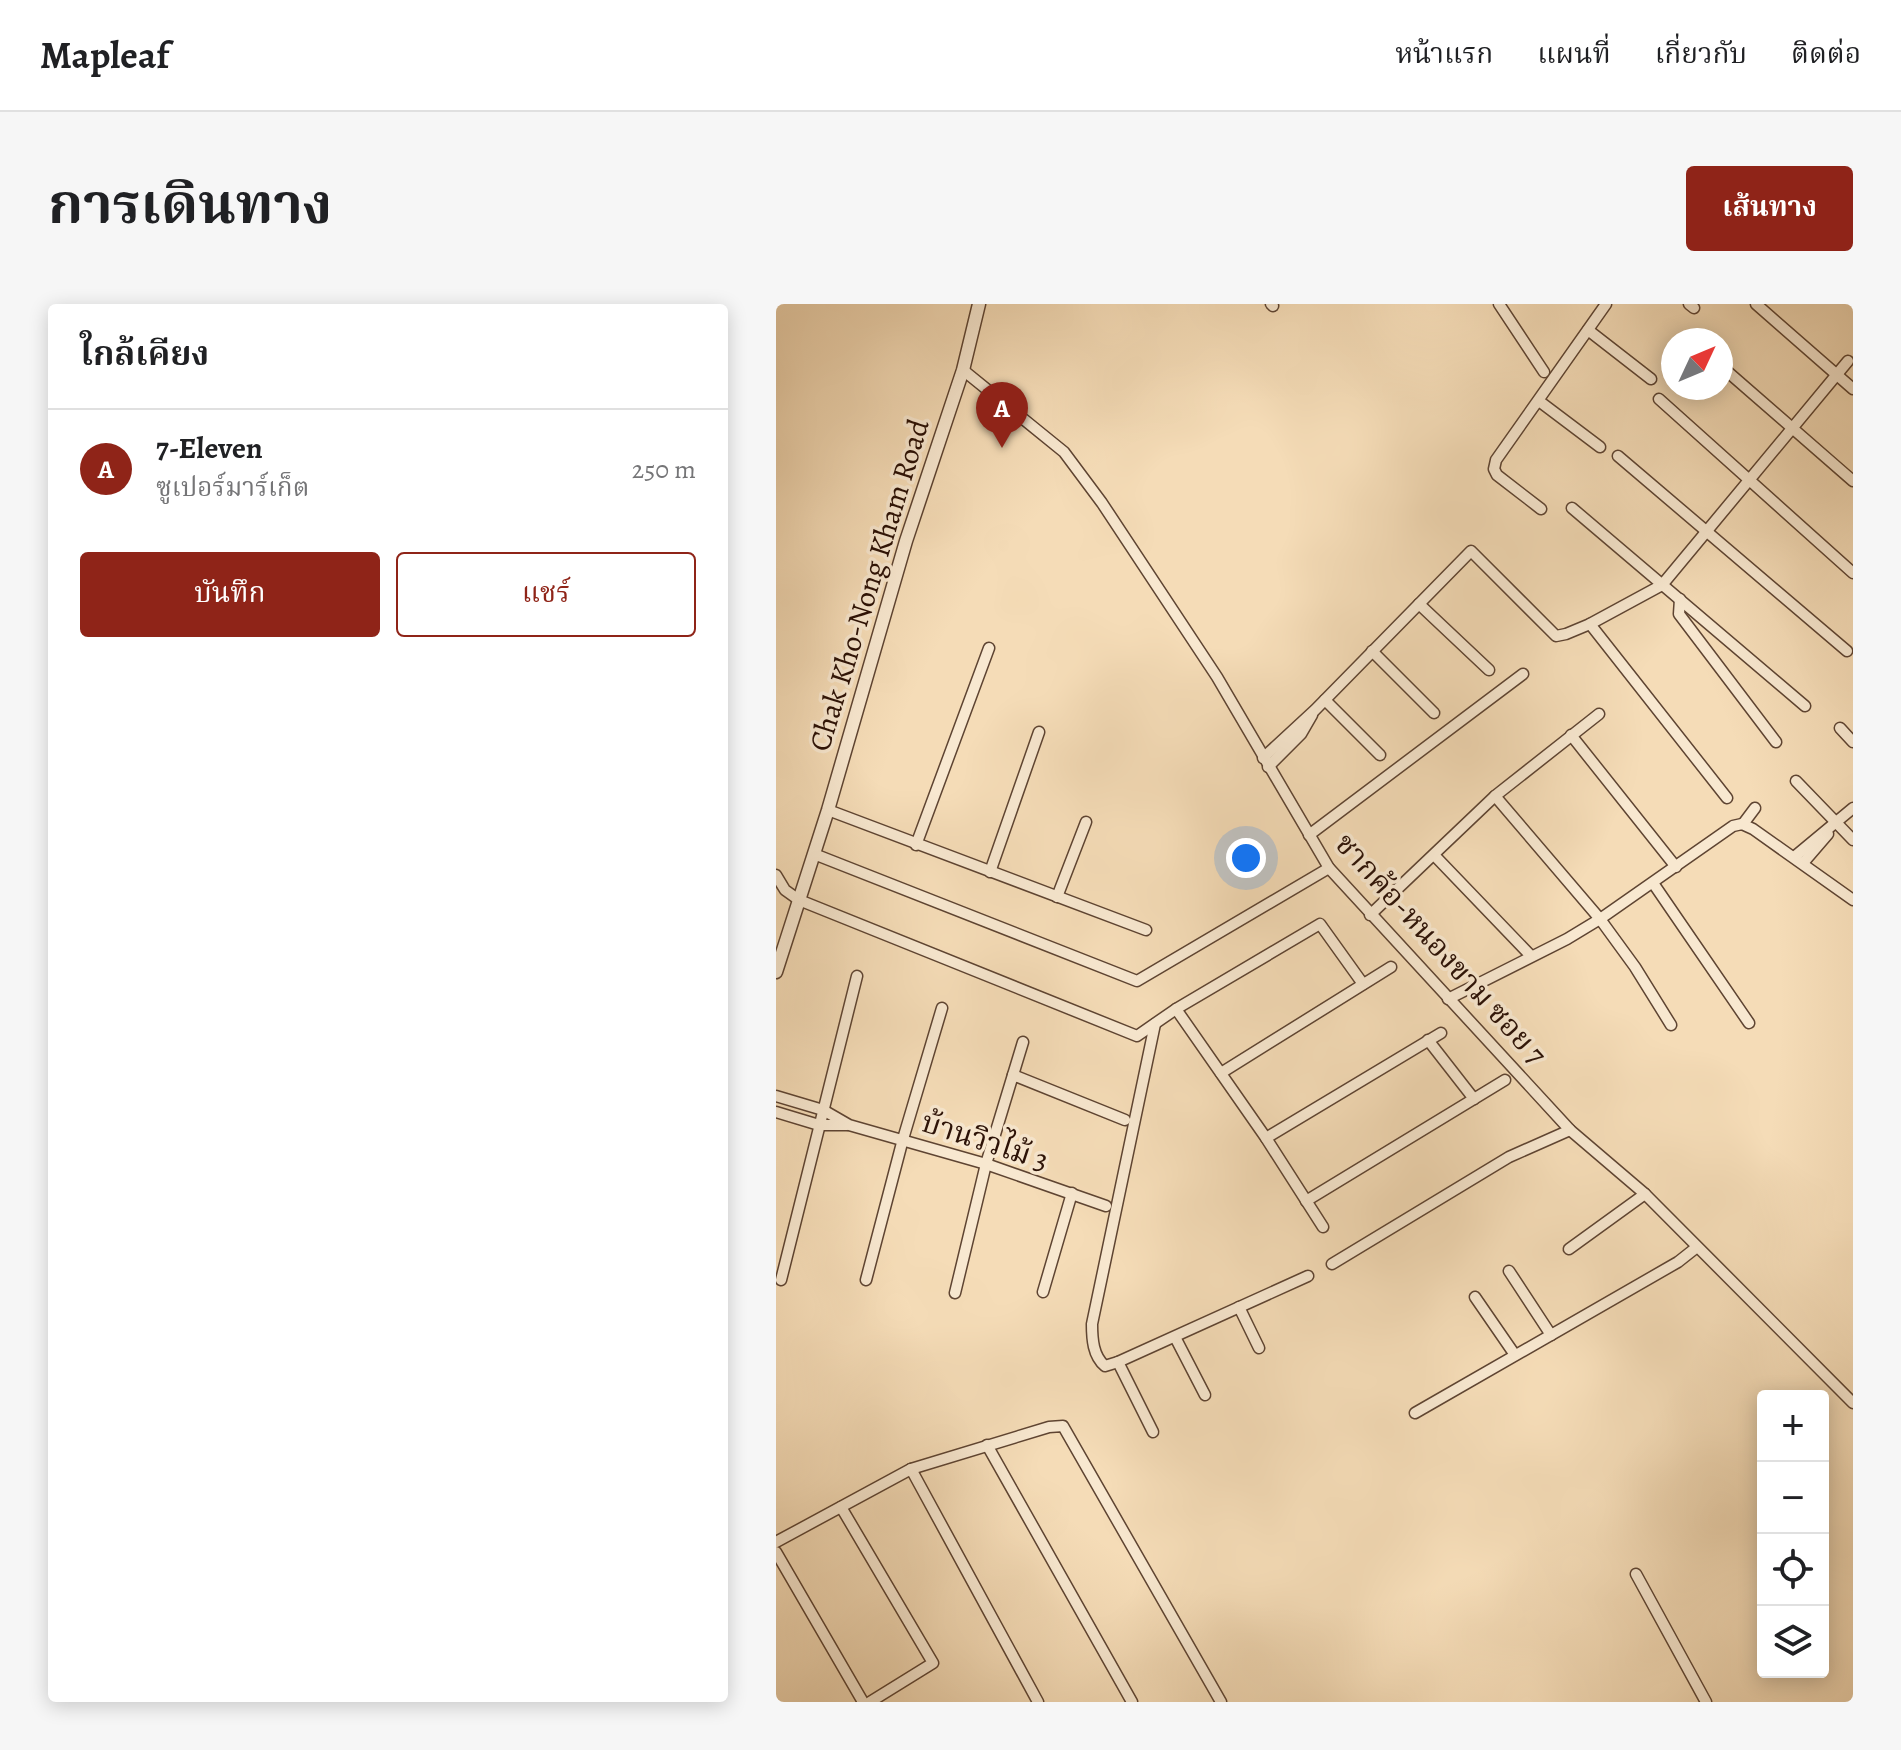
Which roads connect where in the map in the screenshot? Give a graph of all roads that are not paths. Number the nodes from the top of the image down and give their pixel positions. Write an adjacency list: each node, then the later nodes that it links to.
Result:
1 (979, 304): 7 (street, Chak Kho-Nong Kham Road)
2 (1499, 304): 8 (street)
3 (1606, 304): 5 (street)
4 (1756, 304): 9 (street)
5 (1588, 330): 11 (street); 14 (street)
6 (1848, 361): 9 (street)
7 (963, 370): 43 (street, ชากค้อ-หนองขาม ซอย 7); 49 (street, Chak Kho-Nong Kham Road)
8 (1544, 372)
9 (1836, 375): 12 (street); 15 (street)
10 (1733, 377): 15 (street)
11 (1651, 379)
12 (1853, 389)
13 (1659, 399): 18 (street)
14 (1539, 401): 16 (street); 21 (street)
15 (1791, 428): 18 (street); 19 (street)
16 (1600, 447)
17 (1618, 456): 22 (street)
18 (1749, 480): 22 (street); 23 (street)
19 (1853, 481)
20 (1572, 508): 24 (street)
21 (1541, 509)
22 (1705, 531): 24 (street); 30 (street)
23 (1853, 573)
24 (1662, 585): 25 (street); 27 (street)
25 (1680, 599): 34 (street); 40 (street)
26 (1419, 604): 27 (street); 29 (street); 31 (street)
27 (1590, 624): 46 (street)
28 (989, 648): 55 (street)
29 (1372, 651): 33 (street); 35 (street)
30 (1847, 651)
31 (1489, 670)
32 (1523, 674): 53 (street)
33 (1325, 700): 42 (street); 43 (street)
34 (1805, 706)
35 (1434, 713)
36 (1599, 714): 39 (street)
37 (1840, 728): 41 (street)
38 (1039, 732): 61 (street)
39 (1571, 735): 45 (street); 59 (street)
40 (1776, 742)
41 (1853, 742)
42 (1380, 755)
43 (1266, 762): 53 (street, ชากค้อ-หนองขาม ซอย 7)
44 (1796, 781): 51 (street)
45 (1495, 796): 57 (street); 68 (street)
46 (1727, 798)
47 (1755, 808): 52 (street)
48 (1853, 808): 51 (street)
49 (828, 810): 55 (street); 56 (street, Chak Kho-Nong Kham Road)
50 (1086, 822): 64 (street)
51 (1837, 823): 54 (street); 58 (street)
52 (1743, 824): 58 (street); 59 (street)
53 (1309, 835): 60 (street, ชากค้อ-หนองขาม ซอย 7)
54 (1853, 840)
55 (916, 845): 61 (street)
56 (814, 854): 60 (street); 65 (street, Chak Kho-Nong Kham Road)
57 (1434, 855): 67 (street); 72 (street)
58 (1799, 860): 66 (street)
59 (1676, 867): 63 (street)
60 (1329, 868): 67 (street, ชากค้อ-หนองขาม ซอย 7)
61 (990, 872): 64 (street)
62 (776, 875): 65 (street)
63 (1653, 883): 68 (street); 80 (street)
64 (1057, 897): 69 (street)
65 (799, 900): 70 (street, Chak Kho-Nong Kham Road); 81 (street)
66 (1853, 900)
67 (1370, 915): 77 (street, ชากค้อ-หนองขาม ซอย 7)
68 (1600, 919): 72 (street); 82 (street)
69 (1146, 930)
70 (781, 937): 71 (street, Chak Kho-Nong Kham Road)
71 (779, 953): 74 (street, Chak Kho-Nong Kham Road)
72 (1531, 956): 77 (street)
73 (1391, 967): 76 (street)
74 (776, 972)
75 (857, 976): 91 (street)
76 (1363, 984): 79 (street); 86 (street)
77 (1448, 999): 96 (street, ชากค้อ-หนองขาม ซอย 7)
78 (942, 1008): 98 (street)
79 (1176, 1009): 81 (street); 86 (street)
80 (1749, 1023)
81 (1155, 1024): 120 (street)
82 (1671, 1025)
83 (1441, 1033): 84 (street)
84 (1428, 1040): 90 (street); 97 (street)
85 (1023, 1042): 87 (street)
86 (1221, 1073): 97 (street)
87 (1013, 1075): 93 (street); 99 (street)
88 (1505, 1080): 90 (street)
89 (776, 1096): 91 (street, บ้านวิวไม้ 3)
90 (1474, 1099): 102 (street)
91 (823, 1110): 94 (street); 95 (street, บ้านวิวไม้ 3)
92 (776, 1112): 94 (street, บ้านวิวไม้ 3)
93 (1125, 1120)
94 (819, 1125): 95 (street, บ้านวิวไม้ 3); 110 (street)
95 (849, 1125): 98 (street, บ้านวิวไม้ 3)
96 (1570, 1130): 101 (street, ชากค้อ-หนองขาม ซอย 7); 107 (street)
97 (1266, 1138): 102 (street)
98 (903, 1139): 99 (street, บ้านวิวไม้ 3); 111 (street)
99 (986, 1164): 100 (street, บ้านวิวไม้ 3); 113 (street)
100 (1072, 1193): 103 (street, บ้านวิวไม้ 3); 112 (street)
101 (1645, 1194): 105 (street, ชากค้อ-หนองขาม ซอย 7); 106 (street)
102 (1306, 1201): 104 (street)
103 (1106, 1206)
104 (1323, 1227)
105 (1697, 1247): 116 (street); 122 (street, ชากค้อ-หนองขาม ซอย 7)
106 (1569, 1249)
107 (1332, 1264)
108 (1509, 1271): 116 (street)
109 (1308, 1276): 115 (street)
110 (781, 1280)
111 (866, 1280)
112 (1043, 1292)
113 (955, 1293)
114 (1475, 1297): 119 (street)
115 (1239, 1307): 117 (street); 118 (street)
116 (1551, 1335): 119 (street)
117 (1175, 1337): 120 (street); 121 (street)
118 (1259, 1348)
119 (1515, 1355): 123 (street)
120 (1118, 1362): 124 (street)
121 (1205, 1395)
122 (1853, 1403)
123 (1415, 1413)
124 (1153, 1432)
125 (987, 1445): 126 (street); 134 (street); 135 (street)
126 (911, 1469): 127 (street); 133 (street)
127 (841, 1507): 128 (street); 132 (street)
128 (776, 1542)
129 (776, 1552): 131 (street)
130 (1636, 1574): 136 (street)
131 (863, 1702)
132 (870, 1702)
133 (1038, 1702)
134 (1132, 1702)
135 (1221, 1702)
136 (1706, 1702)

